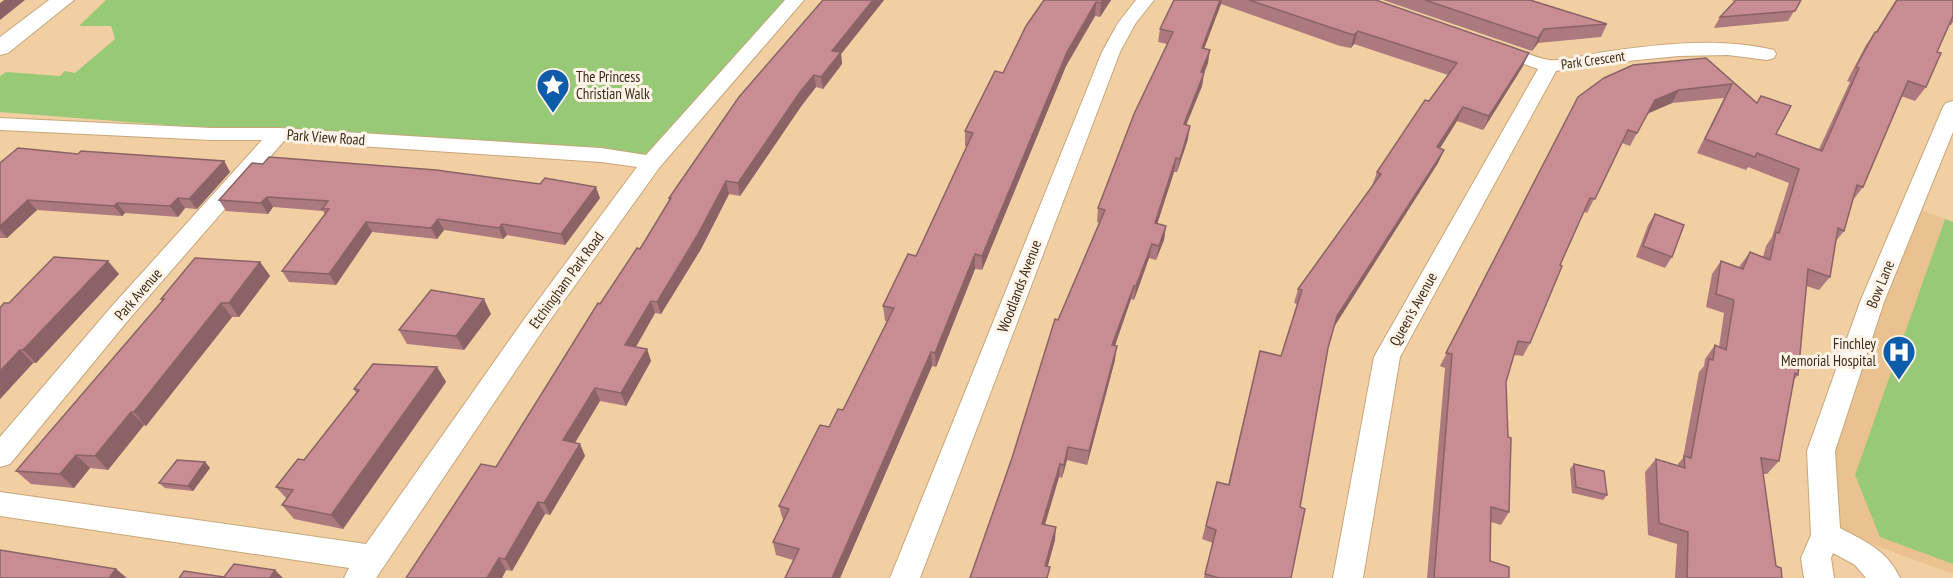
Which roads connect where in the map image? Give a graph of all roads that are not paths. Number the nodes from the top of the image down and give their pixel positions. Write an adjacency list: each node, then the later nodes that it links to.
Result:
1 (63, 0): 5 (street)
2 (795, 0): 11 (street, Etchingham Park Road)
3 (1145, 0): 16 (street, Woodlands Avenue)
4 (1482, 43): 7 (street, Park Crescent)
5 (0, 48)
6 (1767, 54): 7 (street, Park Crescent)
7 (1550, 66): 17 (street, Queen's Avenue)
8 (1953, 106): 14 (street, Bow Lane)
9 (0, 124): 10 (street, Park View Road)
10 (279, 134): 11 (street, Park View Road); 12 (street, Park Avenue)
11 (651, 163): 15 (street, Etchingham Park Road)
12 (0, 456)
13 (0, 504): 15 (street)
14 (1826, 535): 18 (street); 19 (street)
15 (366, 568)
16 (905, 578)
17 (1348, 578)
18 (1819, 578)
19 (1885, 578)

